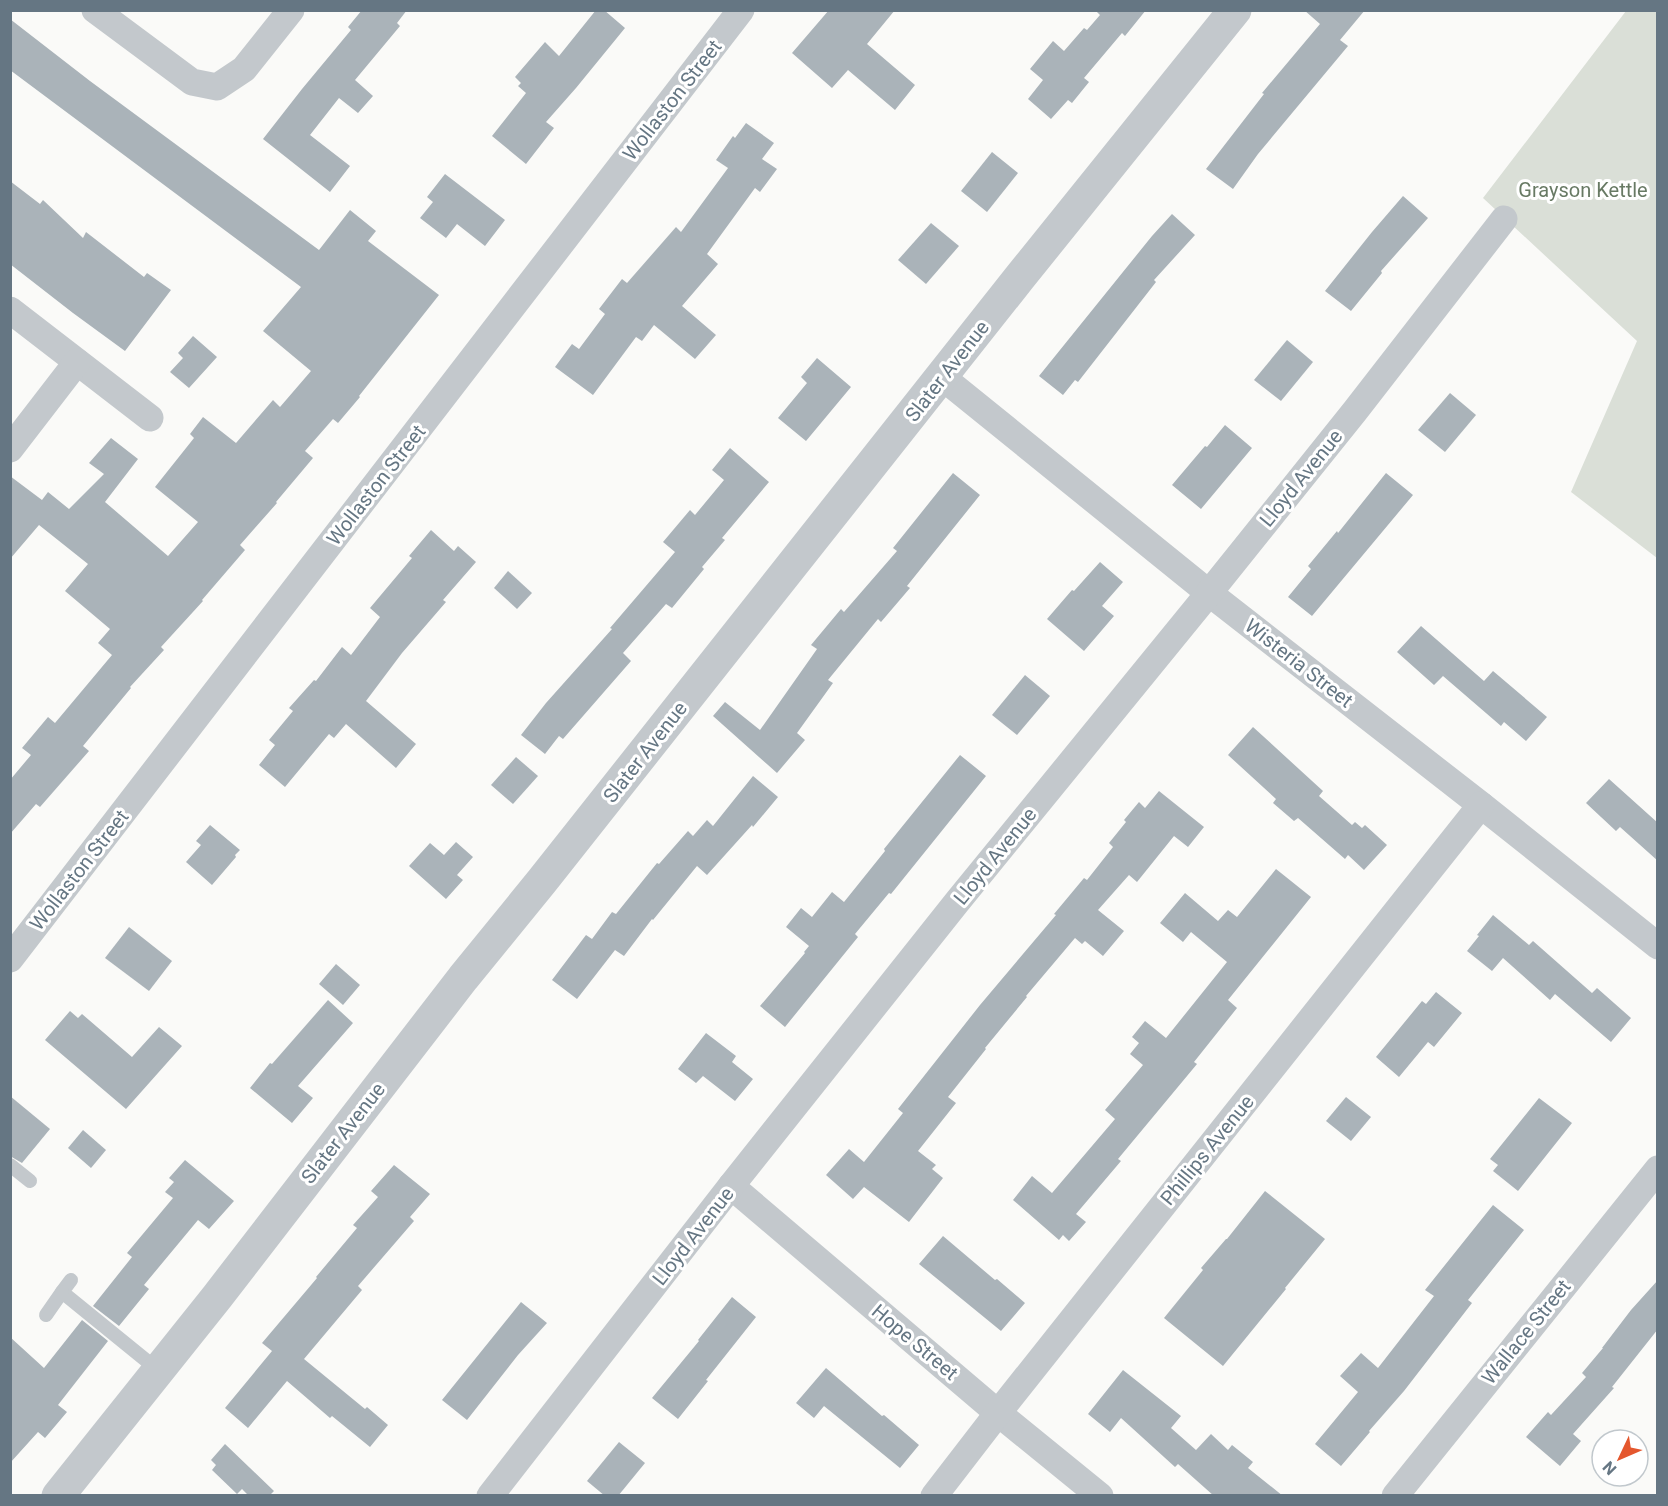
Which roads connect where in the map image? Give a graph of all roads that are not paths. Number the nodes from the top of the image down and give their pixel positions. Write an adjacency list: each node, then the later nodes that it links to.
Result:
1 (95, 10): 2 (street)
2 (291, 10)
3 (741, 10): 14 (street, Wollaston Street)
4 (1235, 10): 8 (street, Slater Avenue)
5 (1504, 219): 11 (street, Lloyd Avenue)
6 (10, 310): 7 (street)
7 (77, 362): 9 (street); 10 (street)
8 (942, 377): 11 (street, Wisteria Street); 22 (street, Slater Avenue)
9 (150, 418)
10 (10, 448)
11 (1209, 593): 12 (street, Wisteria Street); 18 (street, Lloyd Avenue)
12 (1481, 805): 13 (street, Wisteria Street); 23 (street, Phillips Avenue)
13 (1658, 946)
14 (10, 959)
15 (10, 1165): 17 (lane)
16 (1658, 1169): 28 (street, Wallace Street)
17 (30, 1181)
18 (731, 1186): 23 (street, Hope Street); 25 (street, Lloyd Avenue)
19 (71, 1280): 20 (lane)
20 (62, 1292): 21 (lane); 22 (lane)
21 (46, 1315)
22 (158, 1370): 24 (street, Slater Avenue)
23 (998, 1413): 26 (street, Phillips Avenue); 27 (street, Hope Street)
24 (58, 1496)
25 (490, 1496)
26 (934, 1496)
27 (1100, 1496)
28 (1395, 1496)

